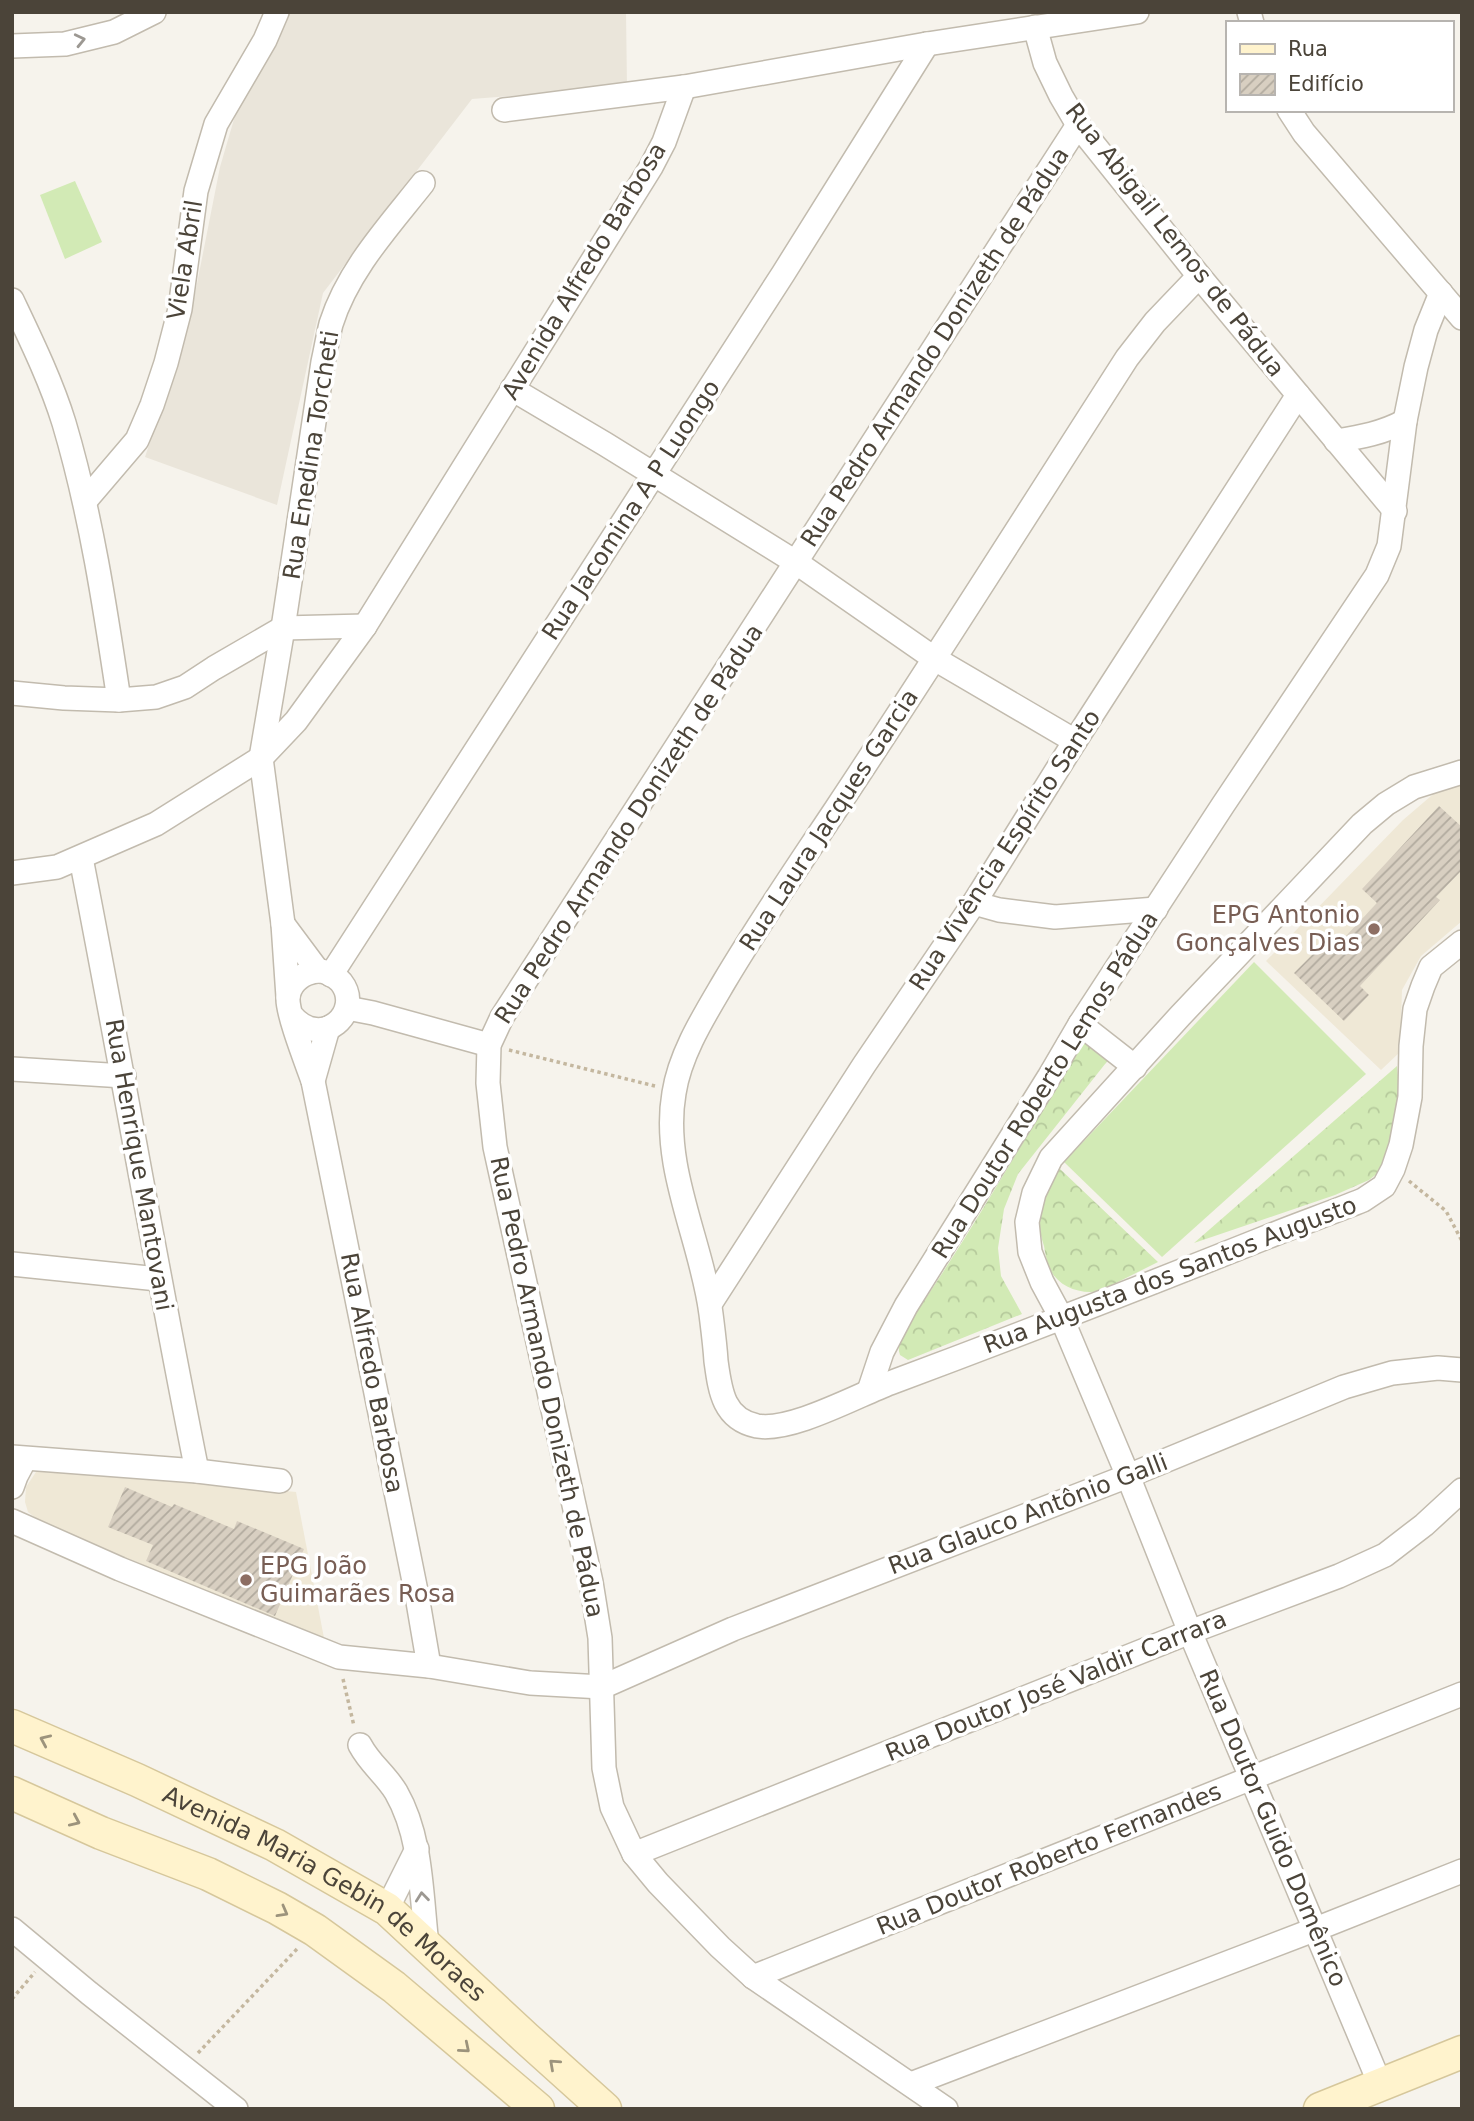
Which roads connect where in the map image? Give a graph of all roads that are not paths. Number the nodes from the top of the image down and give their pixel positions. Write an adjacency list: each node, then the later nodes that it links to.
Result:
1 (155, 12): 6 (street, one-way to 1)
2 (277, 12): 21 (street, Viela Abril)
3 (1137, 12): 4 (street)
4 (1035, 27): 5 (street); 10 (street, Rua Abigail Lemos de Pádua)
5 (927, 44): 7 (street); 20 (street, Rua Jacomina A P Luongo)
6 (12, 46)
7 (684, 87): 8 (street); 16 (street, Avenida Alfredo Barbosa)
8 (504, 110)
9 (1290, 112): 13 (street)
10 (1079, 125): 12 (street, Rua Abigail Lemos de Pádua); 23 (street, Rua Pedro Armando Donizeth de Pádua)
11 (423, 183): 25 (street, Rua Enedina Torcheti)
12 (1199, 276): 17 (street, Rua Abigail Lemos de Pádua); 26 (street, Rua Laura Jacques Garcia)
13 (1441, 293): 15 (street); 18 (street, Rua Doutor Roberto Lemos Pádua)
14 (12, 300): 21 (street)
15 (1462, 318)
16 (512, 389): 20 (street); 24 (street, Avenida Alfredo Barbosa)
17 (1298, 395): 19 (street, Rua Abigail Lemos de Pádua); 29 (street, Rua Vivência Espírito Santo)
18 (1405, 421): 19 (street); 22 (street, Rua Doutor Roberto Lemos Pádua)
19 (1336, 441): 22 (street, Rua Abigail Lemos de Pádua)
20 (654, 475): 23 (street); 38 (street, Rua Jacomina A P Luongo)
21 (85, 501): 28 (street)
22 (1395, 511): 35 (street, Rua Doutor Roberto Lemos Pádua)
23 (797, 563): 26 (street); 43 (street, Rua Pedro Armando Donizeth de Pádua)
24 (365, 626): 25 (street); 30 (street, Avenida Alfredo Barbosa)
25 (284, 628): 28 (street); 30 (street, Rua Enedina Torcheti)
26 (935, 659): 29 (street); 50 (street, Rua Laura Jacques Garcia)
27 (12, 693): 28 (street)
28 (119, 700)
29 (1075, 741): 34 (street, Rua Vivência Espírito Santo)
30 (261, 758): 32 (street, Avenida Alfredo Barbosa); 36 (street, Rua Alfredo Barbosa)
31 (1462, 772): 44 (street, Rua Doutor Guido Domênico)
32 (81, 858): 33 (street, Avenida Alfredo Barbosa); 46 (street, Rua Henrique Mantovani)
33 (12, 873)
34 (974, 902): 35 (street); 50 (street, Rua Vivência Espírito Santo)
35 (1156, 909): 41 (street, Rua Doutor Roberto Lemos Pádua)
36 (283, 924): 38 (street, Rua Alfredo Barbosa); 39 (street, Rua Alfredo Barbosa)
37 (1462, 942): 51 (street, Rua Augusta dos Santos Augusto)
38 (325, 973): 39 (street); 40 (street)
39 (290, 1006): 42 (street); 47 (street, Rua Alfredo Barbosa)
40 (346, 1008): 42 (street); 43 (street)
41 (1080, 1024): 44 (street); 53 (street, Rua Doutor Roberto Lemos Pádua)
42 (328, 1028): 47 (street, Rua Alfredo Barbosa)
43 (489, 1045): 64 (street, Rua Pedro Armando Donizeth de Pádua)
44 (1135, 1067): 51 (street, Rua Doutor Guido Domênico)
45 (12, 1069): 46 (street)
46 (124, 1076): 49 (street, Rua Henrique Mantovani)
47 (313, 1081): 63 (street, Rua Alfredo Barbosa)
48 (12, 1264): 49 (street)
49 (158, 1279): 56 (street, Rua Henrique Mantovani)
50 (710, 1304): 54 (street, Rua Laura Jacques Garcia)
51 (1057, 1310): 53 (street, Rua Augusta dos Santos Augusto); 57 (street, Rua Doutor Guido Domênico)
52 (1462, 1370): 57 (street, Rua Glauco Antônio Galli)
53 (869, 1391): 54 (street, Rua Augusta dos Santos Augusto)
54 (744, 1422)
55 (19, 1458): 56 (street); 59 (street)
56 (197, 1471): 58 (street)
57 (1128, 1476): 62 (street, Rua Doutor Guido Domênico); 64 (street, Rua Glauco Antônio Galli)
58 (280, 1481)
59 (12, 1487)
60 (1462, 1490): 62 (street, Rua Doutor José Valdir Carrara)
61 (12, 1521): 63 (street)
62 (1190, 1632): 68 (street, Rua Doutor Guido Domênico); 71 (street, Rua Doutor José Valdir Carrara)
63 (429, 1665): 64 (street)
64 (601, 1687): 71 (street)
65 (1462, 1694): 68 (street, Rua Doutor Roberto Fernandes)
66 (12, 1726): 73 (main road, Avenida Maria Gebin de Moraes, one-way to 66)
67 (360, 1745): 70 (street)
68 (1251, 1778): 75 (street, Rua Doutor Guido Domênico); 77 (street, Rua Doutor Roberto Fernandes)
69 (12, 1793): 78 (main road, Avenida Maria Gebin de Moraes, one-way to 78)
70 (417, 1849): 73 (street); 76 (street, one-way to 70)
71 (634, 1854): 77 (street)
72 (1462, 1871): 75 (street)
73 (387, 1909): 76 (main road, Avenida Maria Gebin de Moraes)
74 (12, 1929): 82 (street)
75 (1316, 1929): 80 (street); 81 (street, Rua Doutor Guido Domênico)
76 (436, 1954): 78 (main road); 84 (main road, Avenida Maria Gebin de Moraes, one-way to 76)
77 (753, 1977): 80 (street)
78 (403, 1996): 83 (main road, Avenida Maria Gebin de Moraes, one-way to 83)
79 (1462, 2052): 81 (main road)
80 (911, 2084): 85 (street)
81 (1380, 2084): 86 (main road)
82 (236, 2109)
83 (538, 2109)
84 (605, 2109)
85 (946, 2109)
86 (1320, 2109)

